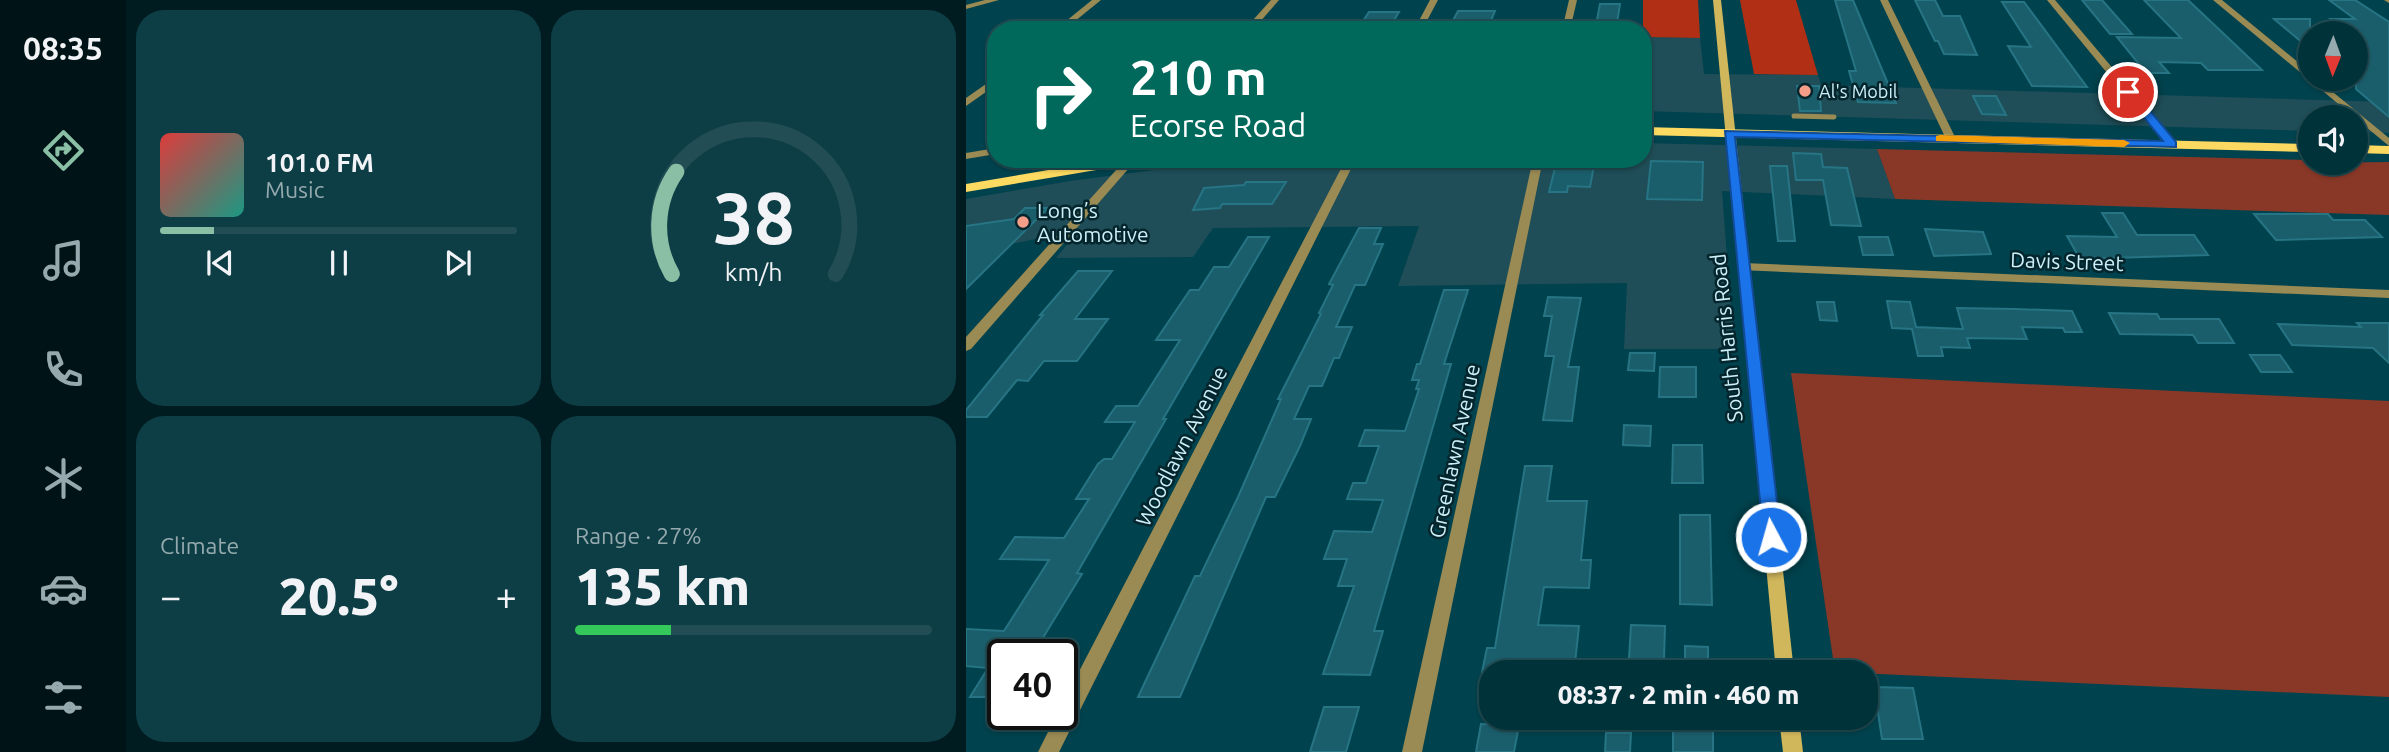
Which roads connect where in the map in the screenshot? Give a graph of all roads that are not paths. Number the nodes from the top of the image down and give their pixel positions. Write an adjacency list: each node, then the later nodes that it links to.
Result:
1 (995, 0): 10 (street)
2 (1097, 0): 11 (street)
3 (1275, 0): 12 (street)
4 (1434, 0): 13 (street)
5 (1573, 0): 14 (street)
6 (1717, 0): 22 (street, South Harris Road)
7 (1884, 0): 23 (street)
8 (2051, 0): 25 (street)
9 (2217, 0): 15 (street)
10 (966, 7)
11 (1070, 21)
12 (1256, 21)
13 (1423, 21)
14 (1568, 21)
15 (2298, 67)
16 (987, 87): 18 (street)
17 (2327, 91): 24 (street)
18 (966, 103)
19 (1794, 116): 20 (lane)
20 (1834, 117)
21 (1652, 131): 22 (main road)
22 (1729, 133): 23 (main road); 36 (street, South Harris Road)
23 (1951, 139): 25 (main road)
24 (2389, 143)
25 (2172, 145): 26 (main road)
26 (2298, 148)
27 (2368, 149): 28 (main road)
28 (2389, 150)
29 (987, 152): 30 (street)
30 (966, 156)
31 (1086, 168): 35 (main road)
32 (1127, 168): 38 (street)
33 (1346, 168): 41 (street, Woodlawn Avenue)
34 (1536, 168): 42 (street, Greenlawn Avenue)
35 (966, 188)
36 (1744, 267): 37 (street, Davis Street); 39 (street, South Harris Road)
37 (2389, 294)
38 (966, 346)
39 (1784, 660)
40 (1790, 730): 43 (street)
41 (1048, 752)
42 (1412, 752)
43 (1793, 752)

